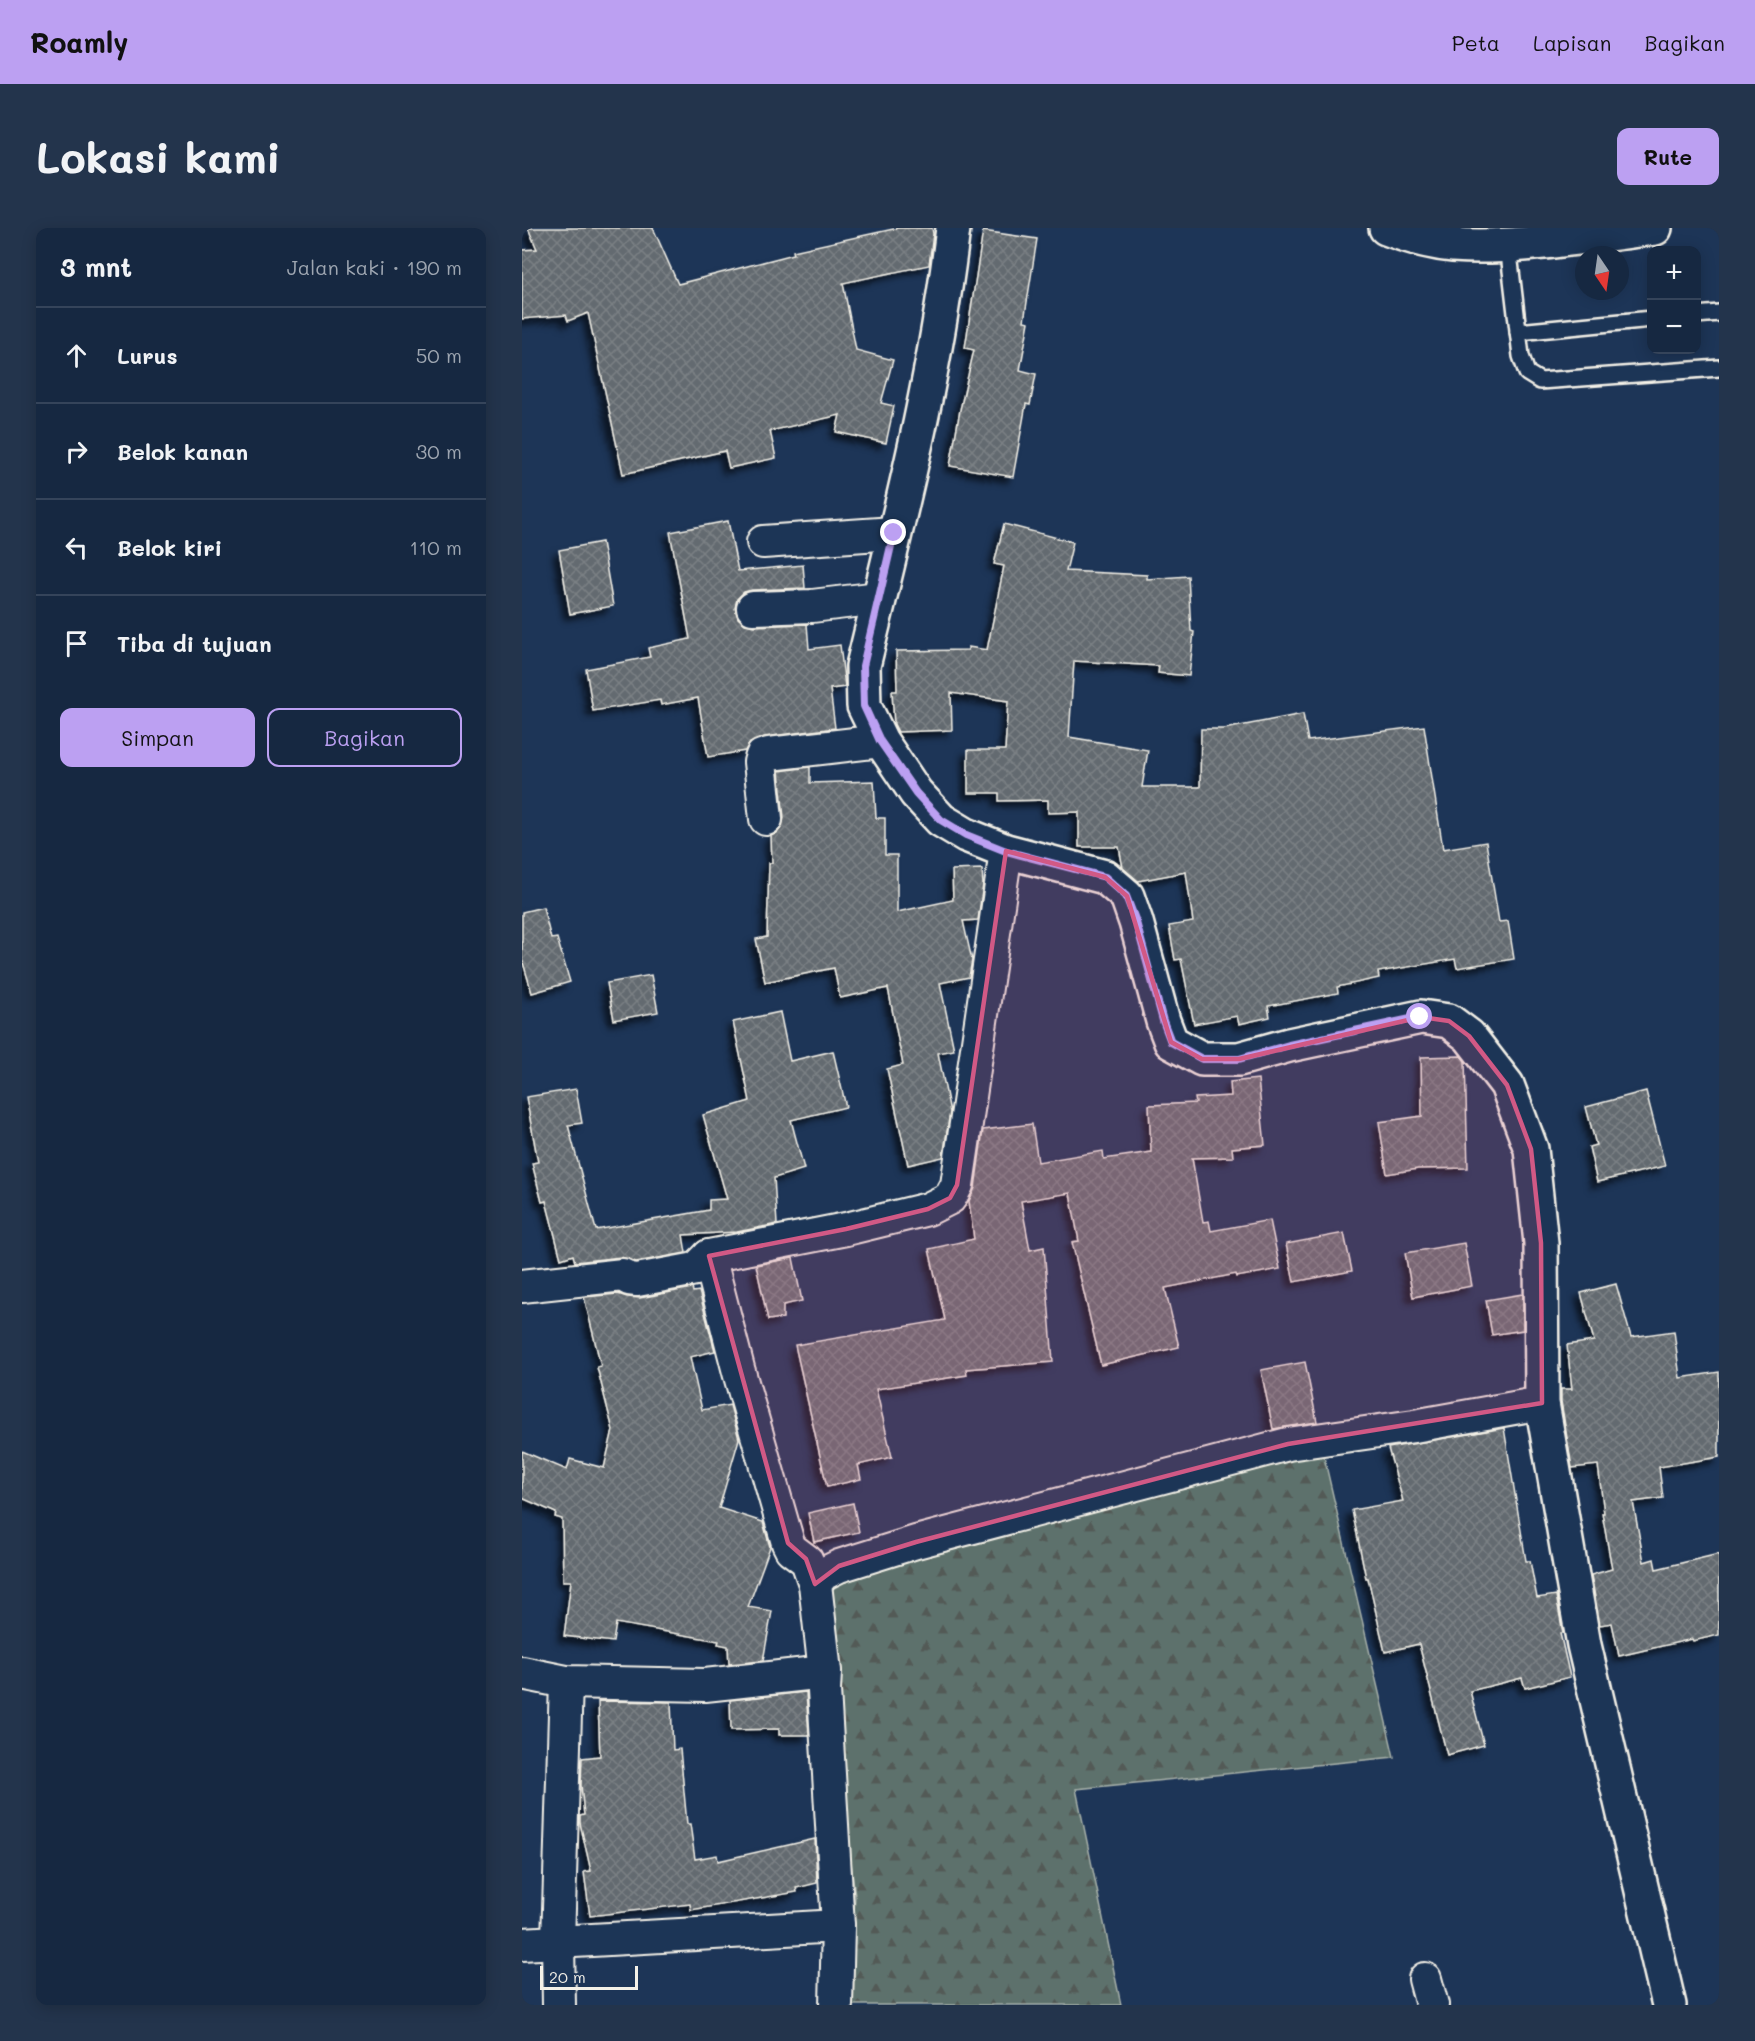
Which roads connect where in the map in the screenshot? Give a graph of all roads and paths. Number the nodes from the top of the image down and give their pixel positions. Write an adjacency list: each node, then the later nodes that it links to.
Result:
1 (953, 228): 10 (street)
2 (1386, 228): 4 (street)
3 (1655, 228): 4 (street)
4 (1508, 245): 8 (lane)
5 (1719, 313): 6 (lane)
6 (1701, 315)
7 (1647, 320): 8 (lane)
8 (1518, 333): 9 (lane)
9 (1719, 368)
10 (894, 533): 11 (street); 12 (street)
11 (763, 542)
12 (879, 598): 13 (street); 14 (street)
13 (753, 608)
14 (880, 741): 15 (street); 16 (street)
15 (766, 819)
16 (1006, 851): 17 (street); 19 (street)
17 (709, 1256): 18 (street); 20 (street)
18 (522, 1286)
19 (1542, 1403): 20 (street); 29 (street)
20 (815, 1584): 22 (street)
21 (522, 1672): 23 (street)
22 (825, 1672): 23 (street); 24 (street)
23 (566, 1682): 25 (street)
24 (838, 1926): 25 (street); 28 (street)
25 (558, 1941): 26 (street); 27 (street)
26 (522, 1944)
27 (560, 2005)
28 (836, 2005)
29 (1669, 2005)

